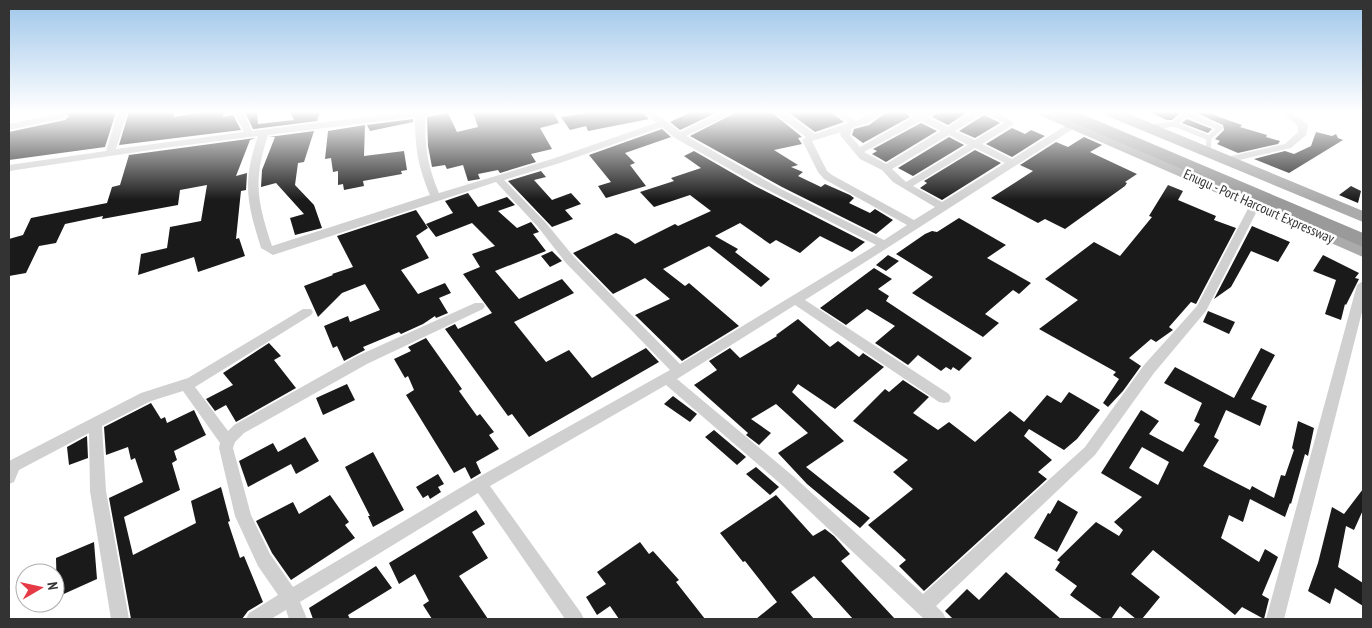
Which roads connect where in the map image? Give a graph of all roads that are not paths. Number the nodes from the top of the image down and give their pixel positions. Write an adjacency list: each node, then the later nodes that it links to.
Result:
1 (113, 141): 24 (street)
2 (196, 141): 24 (street)
3 (261, 141): 31 (street)
4 (420, 141): 31 (street)
5 (613, 141): 29 (street)
6 (687, 141): 38 (street)
7 (808, 141): 35 (street)
8 (851, 141): 23 (street)
9 (878, 141): 23 (street)
10 (931, 141): 28 (street)
11 (966, 141): 21 (street)
12 (979, 141): 21 (street)
13 (1040, 141): 26 (street)
14 (1117, 141): 32 (main road, Enugu - Port Harcourt Expressway)
15 (1122, 141): 37 (highway, Enugu - Port Harcourt Expressway)
16 (1161, 141): 36 (highway, Enugu - Port Harcourt Expressway)
17 (1193, 141): 22 (main road, Enugu - Port Harcourt Expressway)
18 (1202, 141): 22 (lane)
19 (1212, 141): 22 (lane)
20 (1293, 141): 25 (street)
21 (973, 145): 26 (street); 30 (street)
22 (1209, 146): 25 (main road, Enugu - Port Harcourt Expressway)
23 (859, 151): 28 (street)
24 (110, 153): 27 (street)
25 (1226, 160): 34 (main road, Enugu - Port Harcourt Expressway)
26 (1012, 163): 33 (street)
27 (9, 168)
28 (886, 168): 30 (street)
29 (497, 178): 31 (street); 44 (street)
30 (906, 186): 33 (street)
31 (436, 197)
32 (1255, 205): 39 (main road, Enugu - Port Harcourt Expressway); 52 (street)
33 (942, 207): 35 (street)
34 (1363, 217)
35 (916, 226): 38 (street)
36 (1363, 226)
37 (1363, 241)
38 (885, 245): 41 (street)
39 (1363, 251)
40 (1363, 285): 58 (street)
41 (796, 300): 44 (street); 46 (street)
42 (479, 306): 48 (street)
43 (307, 312): 45 (street)
44 (672, 374): 50 (street); 52 (street)
45 (186, 385): 48 (street); 49 (street)
46 (944, 398)
47 (96, 428): 53 (street)
48 (228, 442): 51 (street)
49 (9, 477)
50 (480, 484): 51 (street); 56 (street)
51 (290, 598): 54 (street); 55 (street)
52 (923, 606): 57 (street)
53 (120, 619)
54 (255, 619)
55 (298, 619)
56 (575, 619)
57 (937, 619)
58 (1275, 619)

